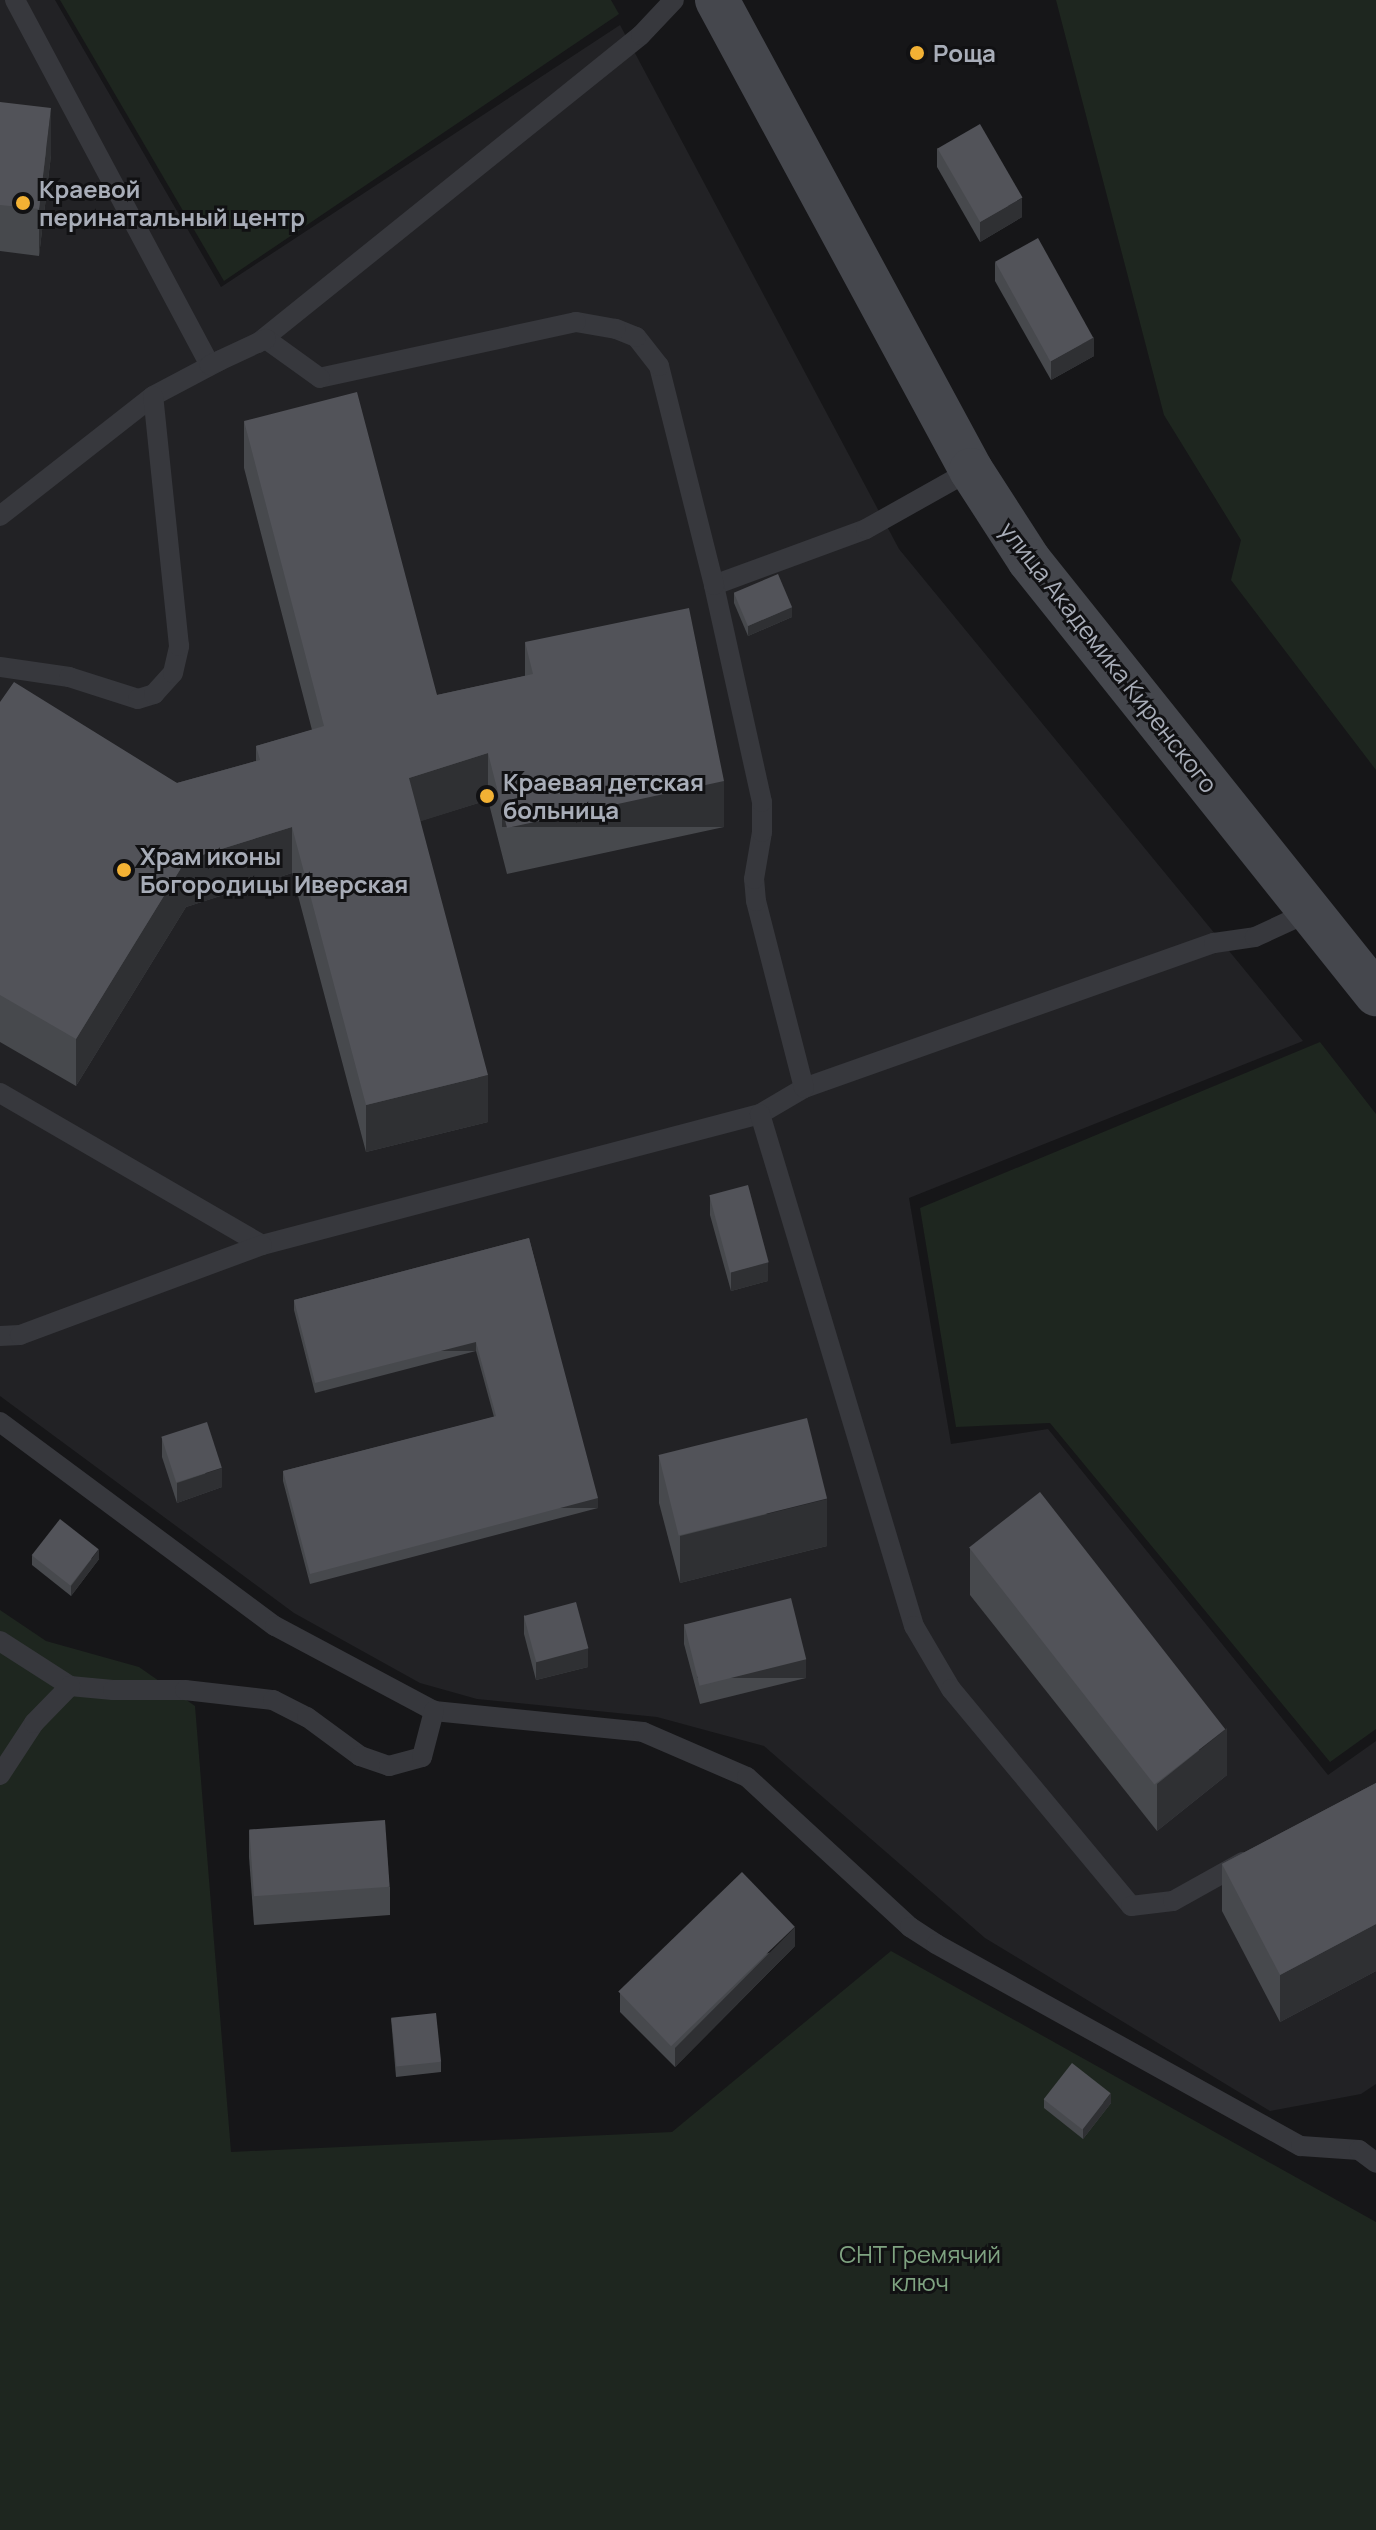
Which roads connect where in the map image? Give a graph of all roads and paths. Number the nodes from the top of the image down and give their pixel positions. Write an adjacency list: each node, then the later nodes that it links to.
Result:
1 (15, 0): 5 (lane)
2 (674, 0): 4 (lane)
3 (717, 0): 7 (main road, улица Академика Киренского)
4 (266, 339): 5 (lane); 9 (lane)
5 (210, 365): 6 (lane)
6 (153, 396): 8 (lane); 10 (lane)
7 (971, 470): 9 (lane); 11 (main road, улица Академика Киренского)
8 (0, 516)
9 (714, 585): 13 (lane)
10 (0, 667)
11 (1309, 912): 12 (main road, улица Академика Киренского); 13 (lane)
12 (1376, 994)
13 (804, 1088): 15 (lane)
14 (0, 1093): 16 (lane)
15 (760, 1114): 16 (lane); 23 (lane)
16 (262, 1245): 17 (lane)
17 (0, 1336)
18 (0, 1422): 21 (lane)
19 (0, 1641): 20 (lane)
20 (70, 1686): 21 (lane); 22 (lane)
21 (434, 1711): 24 (lane)
22 (0, 1775)
23 (1268, 1849)
24 (1376, 2163)

